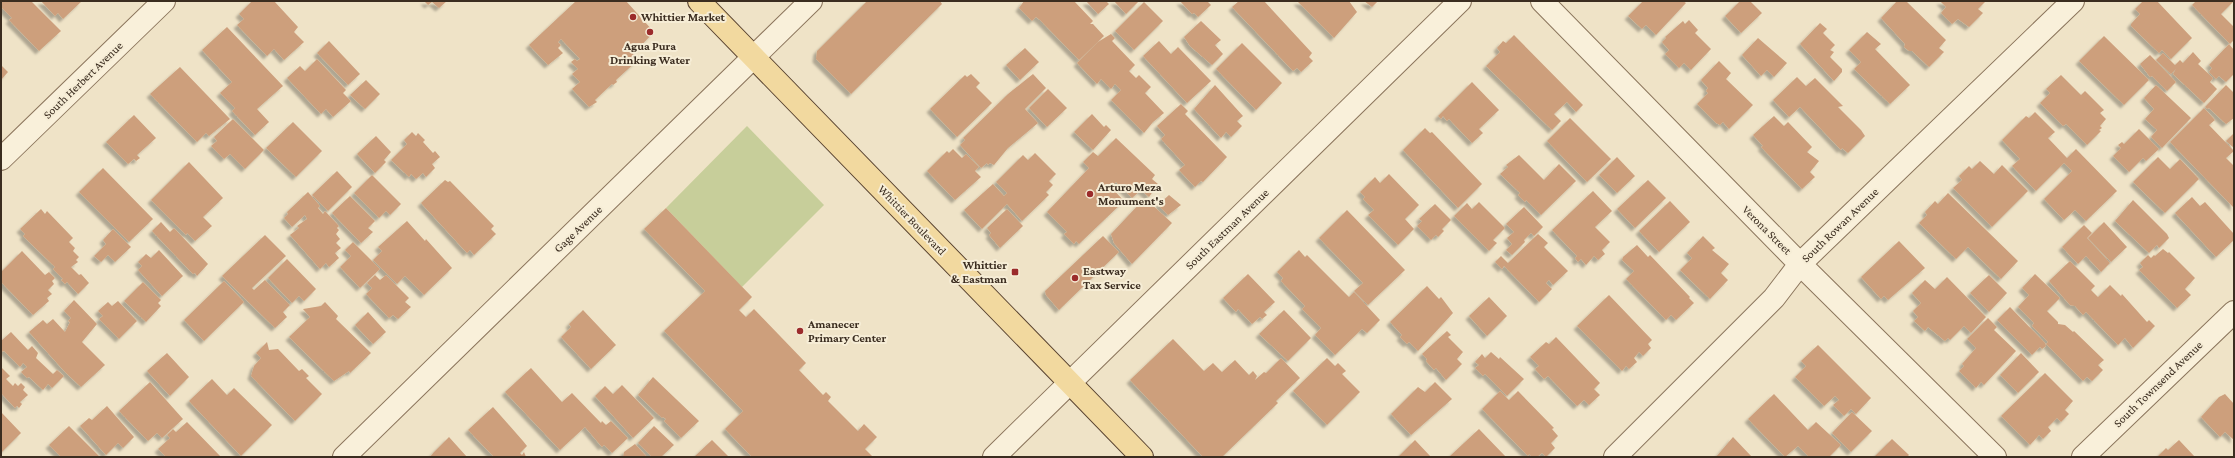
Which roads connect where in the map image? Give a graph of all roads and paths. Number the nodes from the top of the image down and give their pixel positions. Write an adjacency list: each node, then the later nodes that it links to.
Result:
1 (164, 1): 8 (street, South Herbert Avenue)
2 (699, 1): 7 (main road, Whittier Boulevard)
3 (811, 1): 7 (street, Gage Avenue)
4 (1460, 1): 11 (street, South Eastman Avenue)
5 (1542, 1): 9 (street, Verona Street)
6 (2073, 1): 9 (street, South Rowan Avenue)
7 (754, 57): 11 (main road, Whittier Boulevard); 12 (street, Gage Avenue)
8 (1, 159)
9 (1800, 264): 15 (street, South Rowan Avenue); 16 (street, Verona Street)
10 (2234, 312): 17 (street, South Townsend Avenue)
11 (1070, 383): 13 (street, South Eastman Avenue); 14 (main road, Whittier Boulevard)
12 (344, 457)
13 (994, 457)
14 (1142, 457)
15 (1615, 457)
16 (1995, 457)
17 (2083, 457)

